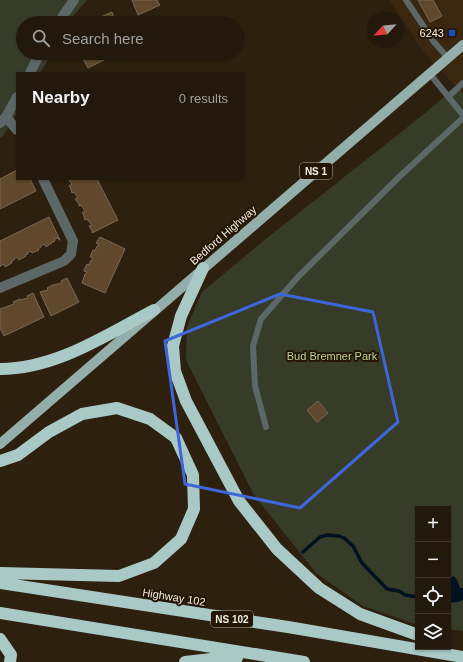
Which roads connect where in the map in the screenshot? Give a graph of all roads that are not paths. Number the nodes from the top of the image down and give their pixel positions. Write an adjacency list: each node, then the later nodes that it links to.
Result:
1 (74, 0): 3 (street)
2 (406, 0): 5 (lane)
3 (63, 16)
4 (463, 45): 5 (main road, Bedford Highway / NS 1)
5 (448, 58): 8 (main road, Bedford Highway / NS 1)
6 (36, 60): 7 (street)
7 (30, 72)
8 (430, 74): 10 (lane); 16 (main road, Bedford Highway / NS 1)
9 (463, 83): 10 (lane)
10 (448, 96): 12 (lane)
11 (16, 99): 13 (street)
12 (463, 117): 20 (lane)
13 (3, 120): 14 (street)
14 (16, 129)
15 (43, 180): 17 (street)
16 (203, 268): 18 (main road, Bedford Highway / NS 1); 26 (highway)
17 (0, 288)
18 (154, 310): 19 (highway); 21 (main road, Bedford Highway / NS 1)
19 (0, 370)
20 (266, 427)
21 (0, 444)
22 (0, 461): 23 (highway)
23 (0, 573)
24 (0, 583): 31 (highway, Highway 102 / NS 102)
25 (0, 613): 30 (highway)
26 (415, 634)
27 (0, 639): 32 (highway)
28 (451, 647): 29 (highway)
29 (463, 651)
30 (267, 657): 33 (highway); 34 (highway)
31 (463, 657)
32 (10, 662)
33 (185, 662)
34 (304, 662)

